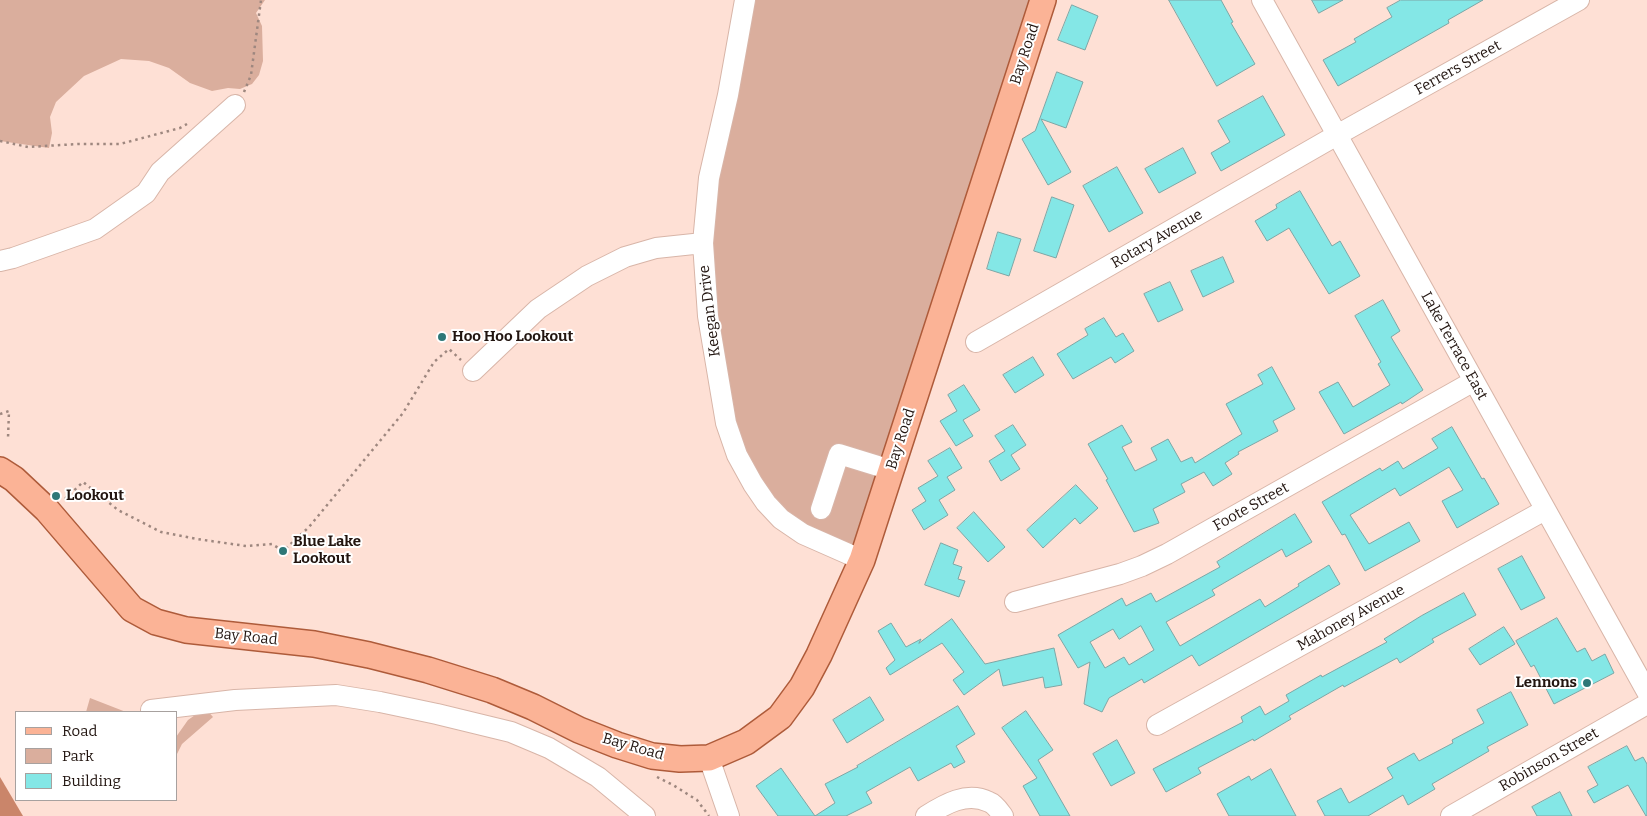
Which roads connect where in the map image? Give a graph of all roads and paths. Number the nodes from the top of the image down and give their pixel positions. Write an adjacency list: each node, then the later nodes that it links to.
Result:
1 (261, 0): 6 (path)
2 (745, 0): 10 (street, Keegan Drive)
3 (1043, 0): 18 (main road, Bay Road)
4 (1262, 0): 8 (street, Lake Terrace East)
5 (1579, 0): 8 (street, Ferrers Street)
6 (235, 105): 11 (street)
7 (187, 123): 9 (path)
8 (1338, 135): 12 (street, Rotary Avenue); 14 (street, Lake Terrace East)
9 (0, 142)
10 (702, 243): 13 (street); 22 (street, Keegan Drive)
11 (0, 261)
12 (976, 342)
13 (473, 371): 19 (path)
14 (1474, 381): 21 (street, Lake Terrace East); 23 (street, Foote Street)
15 (0, 414): 16 (path)
16 (8, 438)
17 (0, 470): 27 (main road, Bay Road)
18 (891, 470): 20 (street); 22 (main road, Bay Road)
19 (67, 507)
20 (821, 509)
21 (1545, 510): 24 (street, Lake Terrace East); 26 (street, Mahoney Avenue)
22 (862, 560): 27 (main road, Bay Road)
23 (1015, 602)
24 (1646, 692): 32 (street, Robinson Street)
25 (151, 710): 28 (street)
26 (1157, 726)
27 (709, 758): 29 (street)
28 (645, 816)
29 (729, 816)
30 (926, 816): 31 (street)
31 (1004, 816)
32 (1451, 816)

